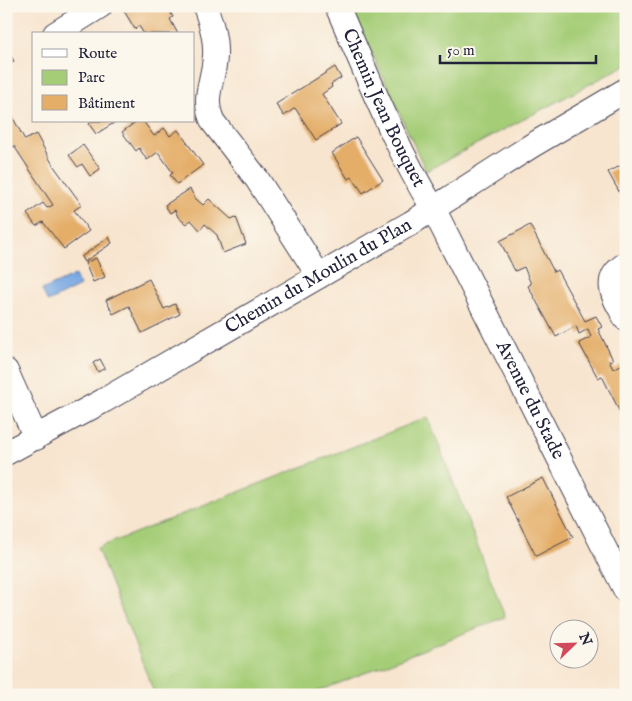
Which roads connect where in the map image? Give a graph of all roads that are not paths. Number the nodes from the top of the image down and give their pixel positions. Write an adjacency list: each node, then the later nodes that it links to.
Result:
1 (100, 6): 4 (street)
2 (205, 6): 8 (street)
3 (337, 6): 6 (street, Chemin Jean Bouquet)
4 (58, 32)
5 (626, 90): 6 (street, Chemin du Moulin du Plan)
6 (433, 208): 8 (street, Chemin du Moulin du Plan); 13 (street, Avenue du Stade)
7 (626, 264): 9 (street)
8 (319, 276): 11 (street, Chemin du Moulin du Plan)
9 (626, 319)
10 (6, 371): 11 (street)
11 (36, 438): 12 (street, Chemin du Moulin du Plan)
12 (6, 454)
13 (626, 591)

